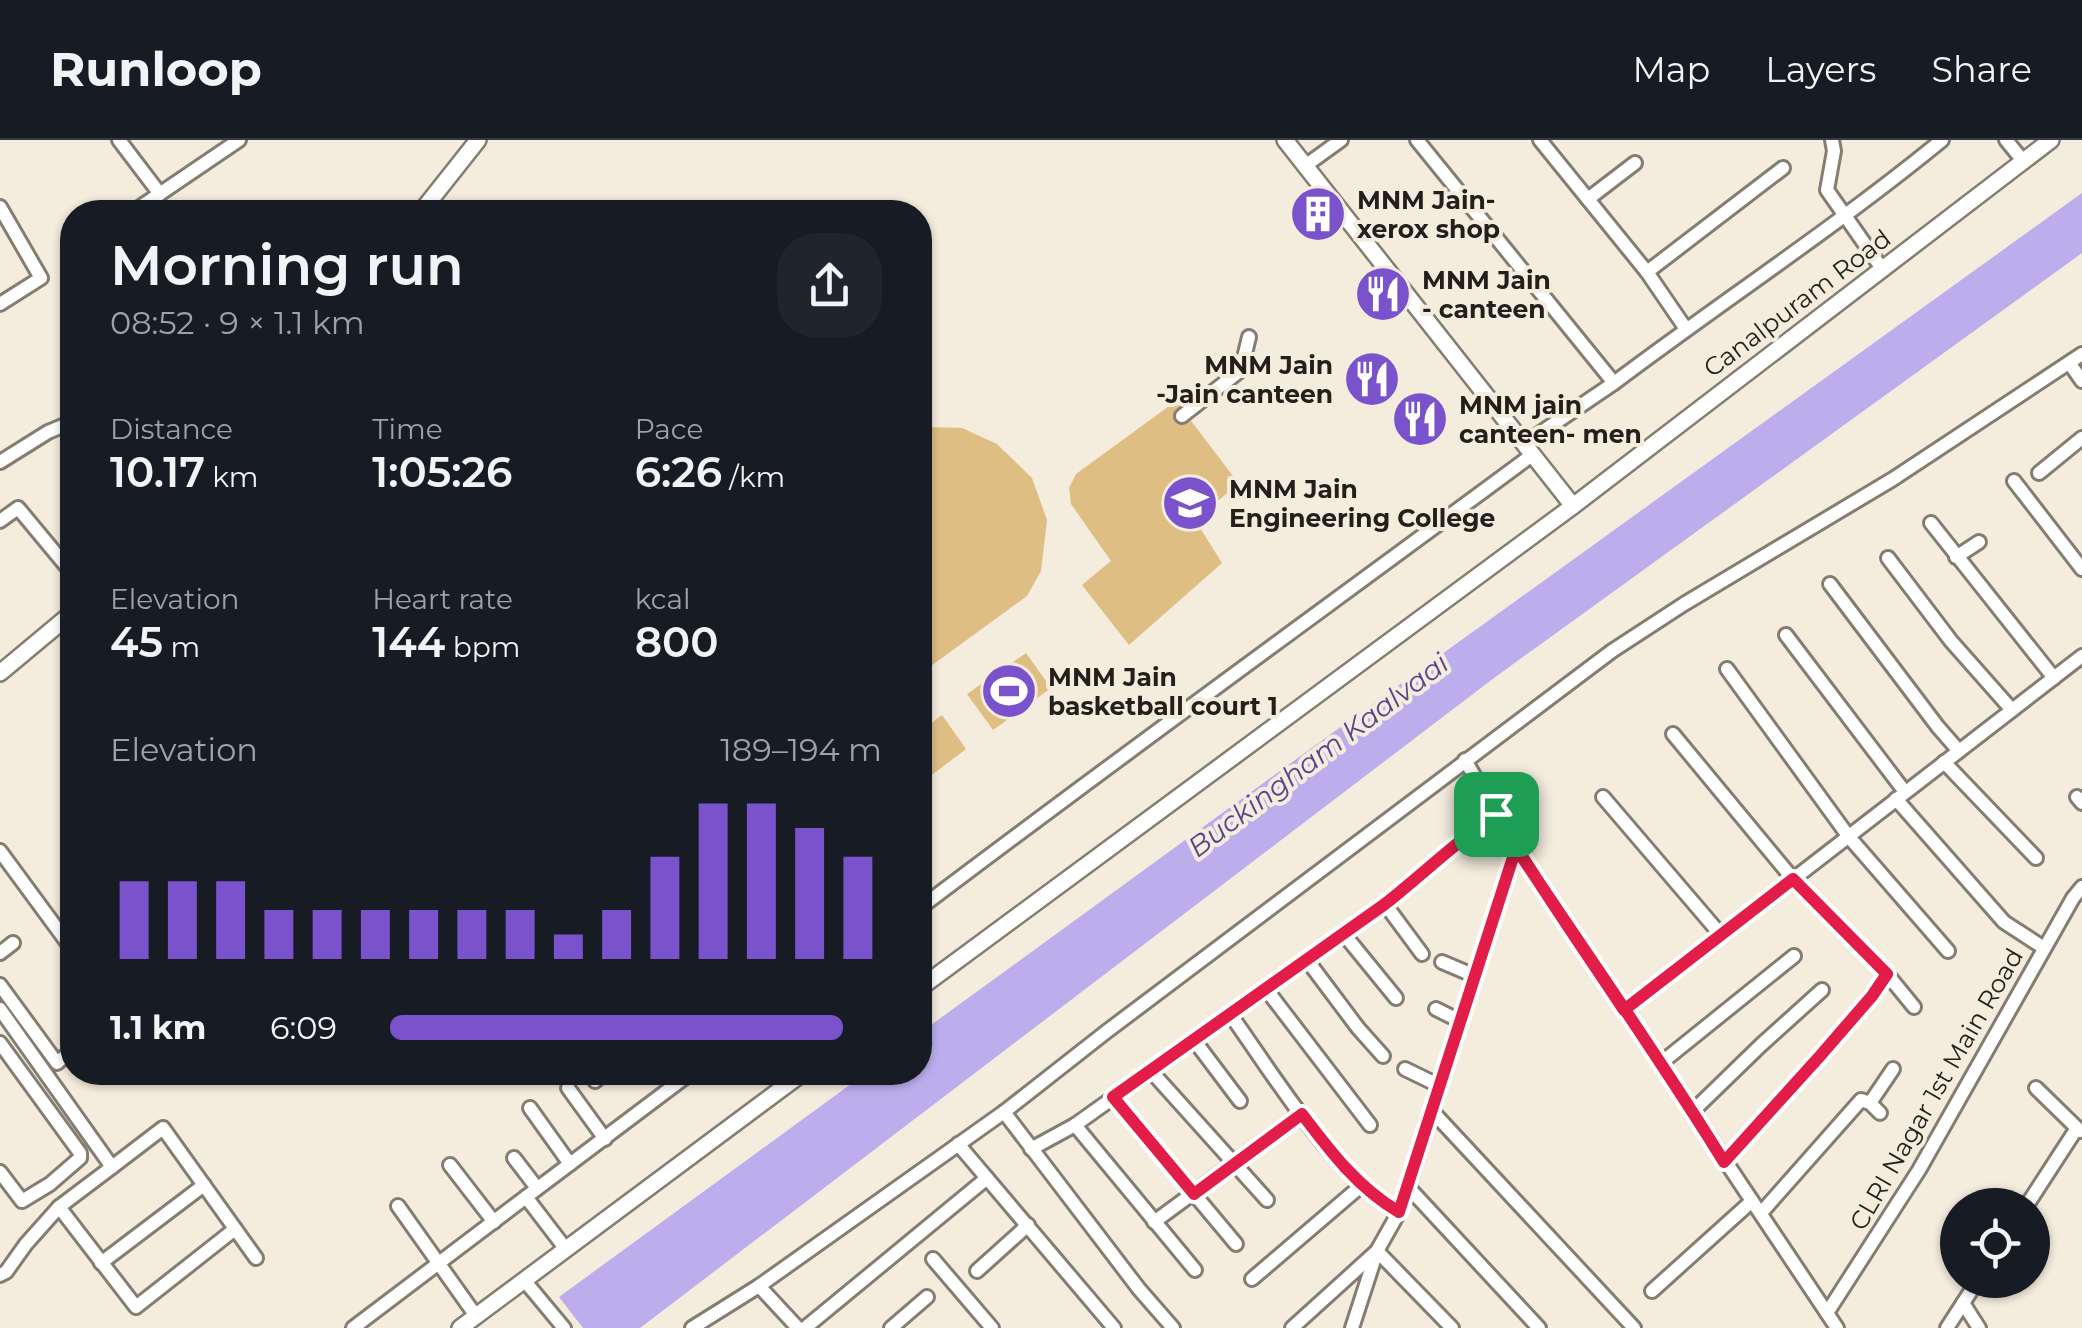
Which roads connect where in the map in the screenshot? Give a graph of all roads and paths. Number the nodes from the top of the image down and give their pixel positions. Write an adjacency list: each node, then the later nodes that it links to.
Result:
1 (119, 140): 16 (street)
2 (239, 140): 16 (street)
3 (478, 140): 18 (street)
4 (1285, 140): 14 (street)
5 (1340, 140): 14 (street)
6 (1417, 140): 30 (street)
7 (1540, 140): 19 (street)
8 (1832, 140): 21 (street)
9 (1942, 140): 21 (street)
10 (2006, 140): 13 (street)
11 (2051, 140): 13 (street, Canalpuram Road)
12 (1636, 162): 19 (street)
13 (2024, 162): 22 (street, Canalpuram Road)
14 (1305, 166): 34 (street)
15 (1783, 168): 23 (street)
16 (160, 194): 17 (street)
17 (151, 200)
18 (431, 200)
19 (1588, 200): 23 (street)
20 (0, 207): 24 (street)
21 (1845, 215): 22 (street); 25 (street)
22 (1883, 270): 38 (street, Canalpuram Road)
23 (1647, 272): 25 (street)
24 (0, 304)
25 (1686, 329): 30 (street)
26 (1249, 337): 31 (street)
27 (2082, 354): 28 (street)
28 (2070, 364): 29 (street); 56 (street)
29 (2082, 382)
30 (1614, 383): 34 (street)
31 (1182, 416)
32 (60, 427): 35 (street)
33 (2082, 438): 36 (street)
34 (1528, 449): 38 (street); 67 (street)
35 (0, 462)
36 (2039, 473)
37 (2014, 481): 45 (street)
38 (1573, 506): 82 (street, Canalpuram Road)
39 (0, 522): 43 (street)
40 (1931, 522): 42 (street)
41 (1979, 542): 42 (street)
42 (1956, 556): 52 (street)
43 (60, 558)
44 (1888, 558): 53 (street)
45 (2082, 569)
46 (1830, 584): 55 (street)
47 (60, 623): 51 (street)
48 (1786, 636): 59 (street)
49 (2082, 656): 52 (street)
50 (1727, 669): 61 (street)
51 (0, 673)
52 (2054, 678): 53 (street)
53 (2012, 710): 55 (street)
54 (1673, 734): 65 (street)
55 (1959, 751): 57 (street)
56 (1465, 760): 60 (street); 113 (street)
57 (1944, 762): 59 (street); 64 (street)
58 (1603, 796): 71 (street)
59 (1901, 796): 61 (street); 73 (street)
60 (1496, 814): 62 (street); 68 (street)
61 (1849, 837): 65 (street); 74 (street)
62 (1516, 848): 81 (street); 89 (street)
63 (0, 851): 69 (street)
64 (2036, 858)
65 (1793, 879): 71 (street); 80 (street)
66 (2082, 887): 73 (street, CLRI Nagar 1st Main Road)
67 (932, 899)
68 (1385, 904): 70 (street); 76 (street)
69 (60, 933)
70 (1343, 933): 78 (street); 86 (street)
71 (1721, 935): 89 (street)
72 (12, 943): 75 (street)
73 (2044, 948): 164 (street, CLRI Nagar 1st Main Road)
74 (1948, 950)
75 (0, 952)
76 (1422, 954)
77 (1794, 956): 97 (street)
78 (1307, 960): 84 (street); 95 (street)
79 (1442, 962): 81 (street)
80 (1887, 974): 87 (street); 125 (street)
81 (1475, 976): 92 (street)
82 (932, 979)
83 (0, 985): 98 (street)
84 (1266, 989): 90 (street); 117 (street)
85 (1822, 990): 114 (street)
86 (1396, 998)
87 (1914, 1007)
88 (1436, 1008): 92 (street)
89 (1624, 1010): 97 (street)
90 (1230, 1014): 93 (street); 115 (street)
91 (2, 1015): 98 (street)
92 (1460, 1020): 106 (street)
93 (1194, 1040): 101 (street); 110 (street)
94 (0, 1043): 123 (street)
95 (1383, 1056)
96 (60, 1059): 98 (street)
97 (1661, 1063): 114 (street)
98 (50, 1067): 102 (street)
99 (1405, 1069): 106 (street)
100 (1893, 1069): 141 (street)
101 (1151, 1070): 109 (street); 127 (street)
102 (60, 1084)
103 (61, 1085): 120 (street)
104 (675, 1085): 119 (street)
105 (786, 1085): 148 (street)
106 (1440, 1086): 112 (street)
107 (568, 1088): 119 (street)
108 (2036, 1088): 118 (street)
109 (1113, 1097): 116 (street); 137 (street)
110 (1240, 1102)
111 (530, 1108): 126 (street)
112 (1432, 1111): 134 (street); 179 (street)
113 (1004, 1112): 121 (street); 122 (street)
114 (1693, 1112): 125 (street)
115 (1302, 1114): 127 (street); 133 (street)
116 (1075, 1125): 122 (street); 144 (street)
117 (1370, 1126)
118 (2080, 1130): 135 (street)
119 (605, 1138): 126 (street)
120 (94, 1142): 123 (street); 129 (street)
121 (958, 1144): 131 (street); 159 (street)
122 (1031, 1149): 175 (street)
123 (80, 1153): 130 (street)
124 (514, 1158): 136 (street)
125 (1724, 1162): 141 (street)
126 (570, 1164): 136 (street)
127 (1233, 1164): 137 (street); 138 (street)
128 (450, 1165): 143 (street)
129 (112, 1167): 132 (street); 140 (street)
130 (0, 1172)
131 (987, 1178): 145 (street); 166 (street)
132 (204, 1185): 146 (street); 152 (street)
133 (1362, 1185): 142 (street); 157 (street)
134 (1408, 1187): 142 (street); 178 (street)
135 (2039, 1188)
136 (531, 1193): 143 (street); 148 (street)
137 (1194, 1194): 144 (street); 147 (street)
138 (1267, 1200)
139 (398, 1206): 153 (street)
140 (59, 1207): 152 (street); 156 (street)
141 (1757, 1207): 160 (street); 164 (street)
142 (1399, 1212): 149 (street)
143 (494, 1222): 153 (street)
144 (1154, 1222): 154 (street)
145 (1028, 1225): 155 (street); 174 (street)
146 (235, 1229): 150 (street); 152 (street)
147 (1236, 1244)
148 (564, 1248): 158 (street)
149 (1378, 1251): 168 (street); 176 (street); 177 (street)
150 (256, 1258)
151 (933, 1258): 173 (street)
152 (102, 1262)
153 (438, 1263): 165 (street); 169 (street)
154 (1195, 1270)
155 (977, 1271)
156 (0, 1276)
157 (1252, 1278)
158 (524, 1280): 165 (street); 171 (street)
159 (760, 1286): 166 (street); 167 (street)
160 (1652, 1292)
161 (927, 1298): 172 (street)
162 (1966, 1298): 163 (street)
163 (1963, 1303): 181 (street); 182 (street)
164 (1827, 1312): 180 (street)
165 (476, 1316): 170 (street)
166 (794, 1326)
167 (697, 1327)
168 (1354, 1327)
169 (354, 1328)
170 (460, 1328)
171 (564, 1328)
172 (891, 1328)
173 (992, 1328)
174 (1114, 1328)
175 (1173, 1328)
176 (1292, 1328)
177 (1452, 1328)
178 (1539, 1328)
179 (1634, 1328)
180 (1838, 1328)
181 (1946, 1328)
182 (1979, 1328)

